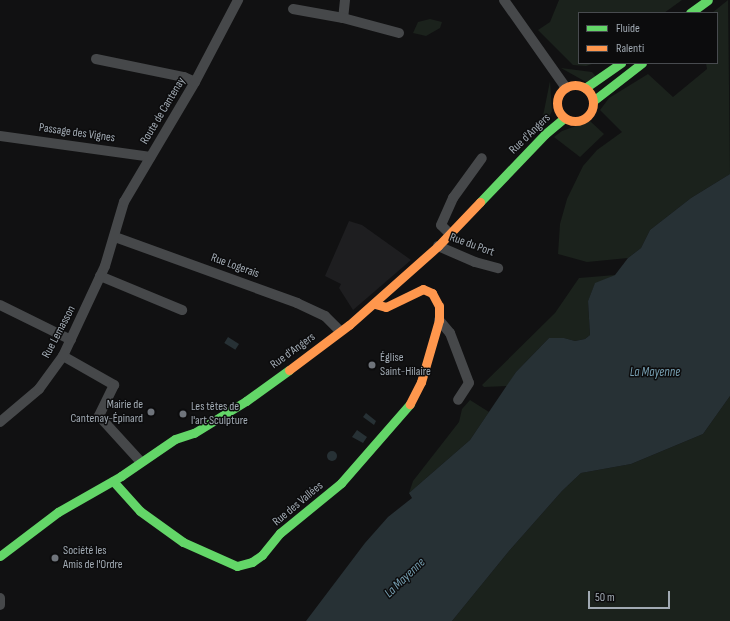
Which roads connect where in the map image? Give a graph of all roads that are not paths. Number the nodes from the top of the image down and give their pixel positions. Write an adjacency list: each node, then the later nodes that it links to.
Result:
1 (238, 0): 14 (street, Route de Cantenay)
2 (345, 0): 9 (street)
3 (504, 0): 15 (street)
4 (708, 0): 7 (main road)
5 (716, 0): 8 (main road)
6 (293, 9): 9 (street)
7 (691, 12)
8 (703, 12)
9 (343, 18): 10 (street)
10 (399, 33)
11 (96, 59): 14 (street)
12 (620, 64): 16 (main road)
13 (641, 64): 17 (main road)
14 (195, 82): 20 (street, Route de Cantenay)
15 (566, 88): 16 (main road); 18 (main road)
16 (585, 88): 17 (main road)
17 (593, 101): 18 (main road)
18 (564, 118): 22 (main road, Rue d'Angers)
19 (0, 136): 20 (street, Passage des Vignes)
20 (151, 156): 23 (street, Route de Cantenay)
21 (482, 158): 22 (street)
22 (449, 233): 24 (main road, Rue d'Angers)
23 (115, 236): 26 (street, Rue Lemasson); 31 (street, Rue Logerais)
24 (438, 246): 25 (street, Rue du Port); 27 (main road, Rue d'Angers)
25 (498, 268)
26 (100, 276): 29 (street); 32 (street, Rue Lemasson)
27 (374, 304): 30 (main road); 31 (main road, Rue d'Angers)
28 (0, 305): 32 (street)
29 (182, 310)
30 (439, 320): 34 (street); 37 (main road, Rue des Vallées)
31 (340, 331): 36 (main road, Rue d'Angers)
32 (71, 340): 33 (street, Rue Lemasson)
33 (63, 356): 35 (street, Rue Lemasson); 36 (street)
34 (458, 400)
35 (0, 422)
36 (141, 462): 37 (main road, Rue d'Angers)
37 (113, 481): 38 (main road, Rue d'Angers)
38 (0, 556)
39 (0, 598): 40 (street)
40 (0, 605)

